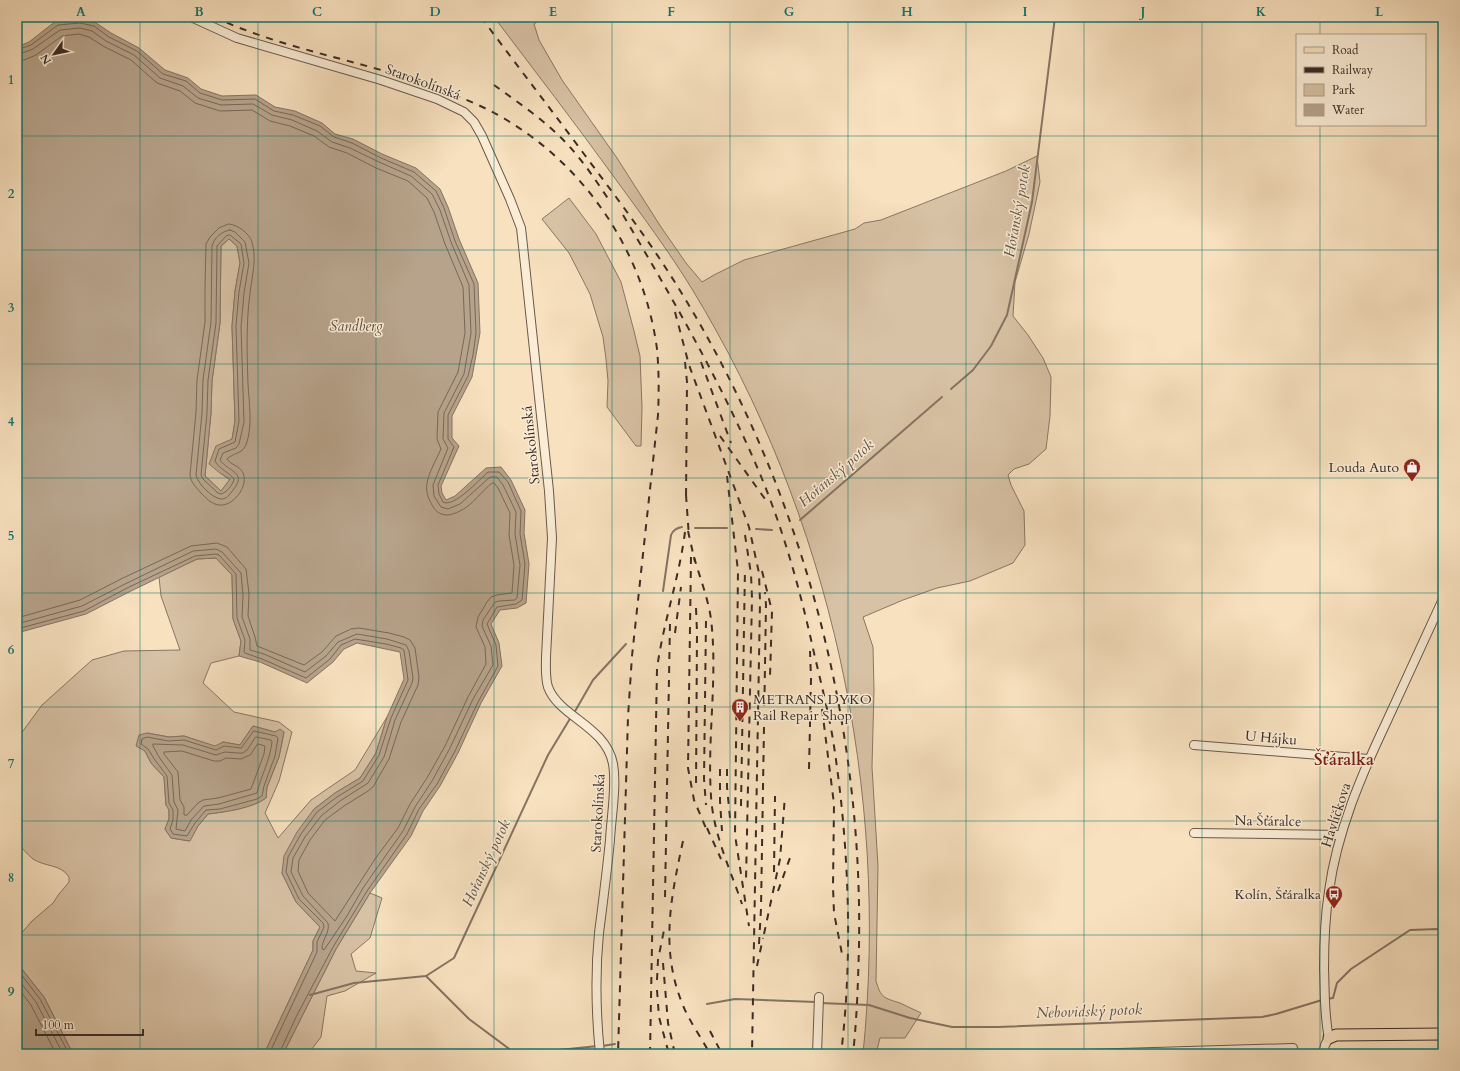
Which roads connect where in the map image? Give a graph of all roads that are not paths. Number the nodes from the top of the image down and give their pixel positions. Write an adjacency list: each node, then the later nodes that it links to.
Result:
1 (190, 17): 11 (street, Starokolínská)
2 (1443, 599): 4 (street, Havlíčkova)
3 (1194, 745): 4 (street, U Hájku)
4 (1369, 759): 6 (street, Havlíčkova)
5 (1194, 833): 6 (street, Na Šťáralce)
6 (1341, 835): 9 (street, Havlíčkova)
7 (819, 996): 12 (street)
8 (1443, 1034): 9 (main road)
9 (1329, 1038): 14 (street, Havlíčkova)
10 (1294, 1048): 13 (street)
11 (600, 1049)
12 (817, 1054)
13 (1087, 1054)
14 (1324, 1054)

